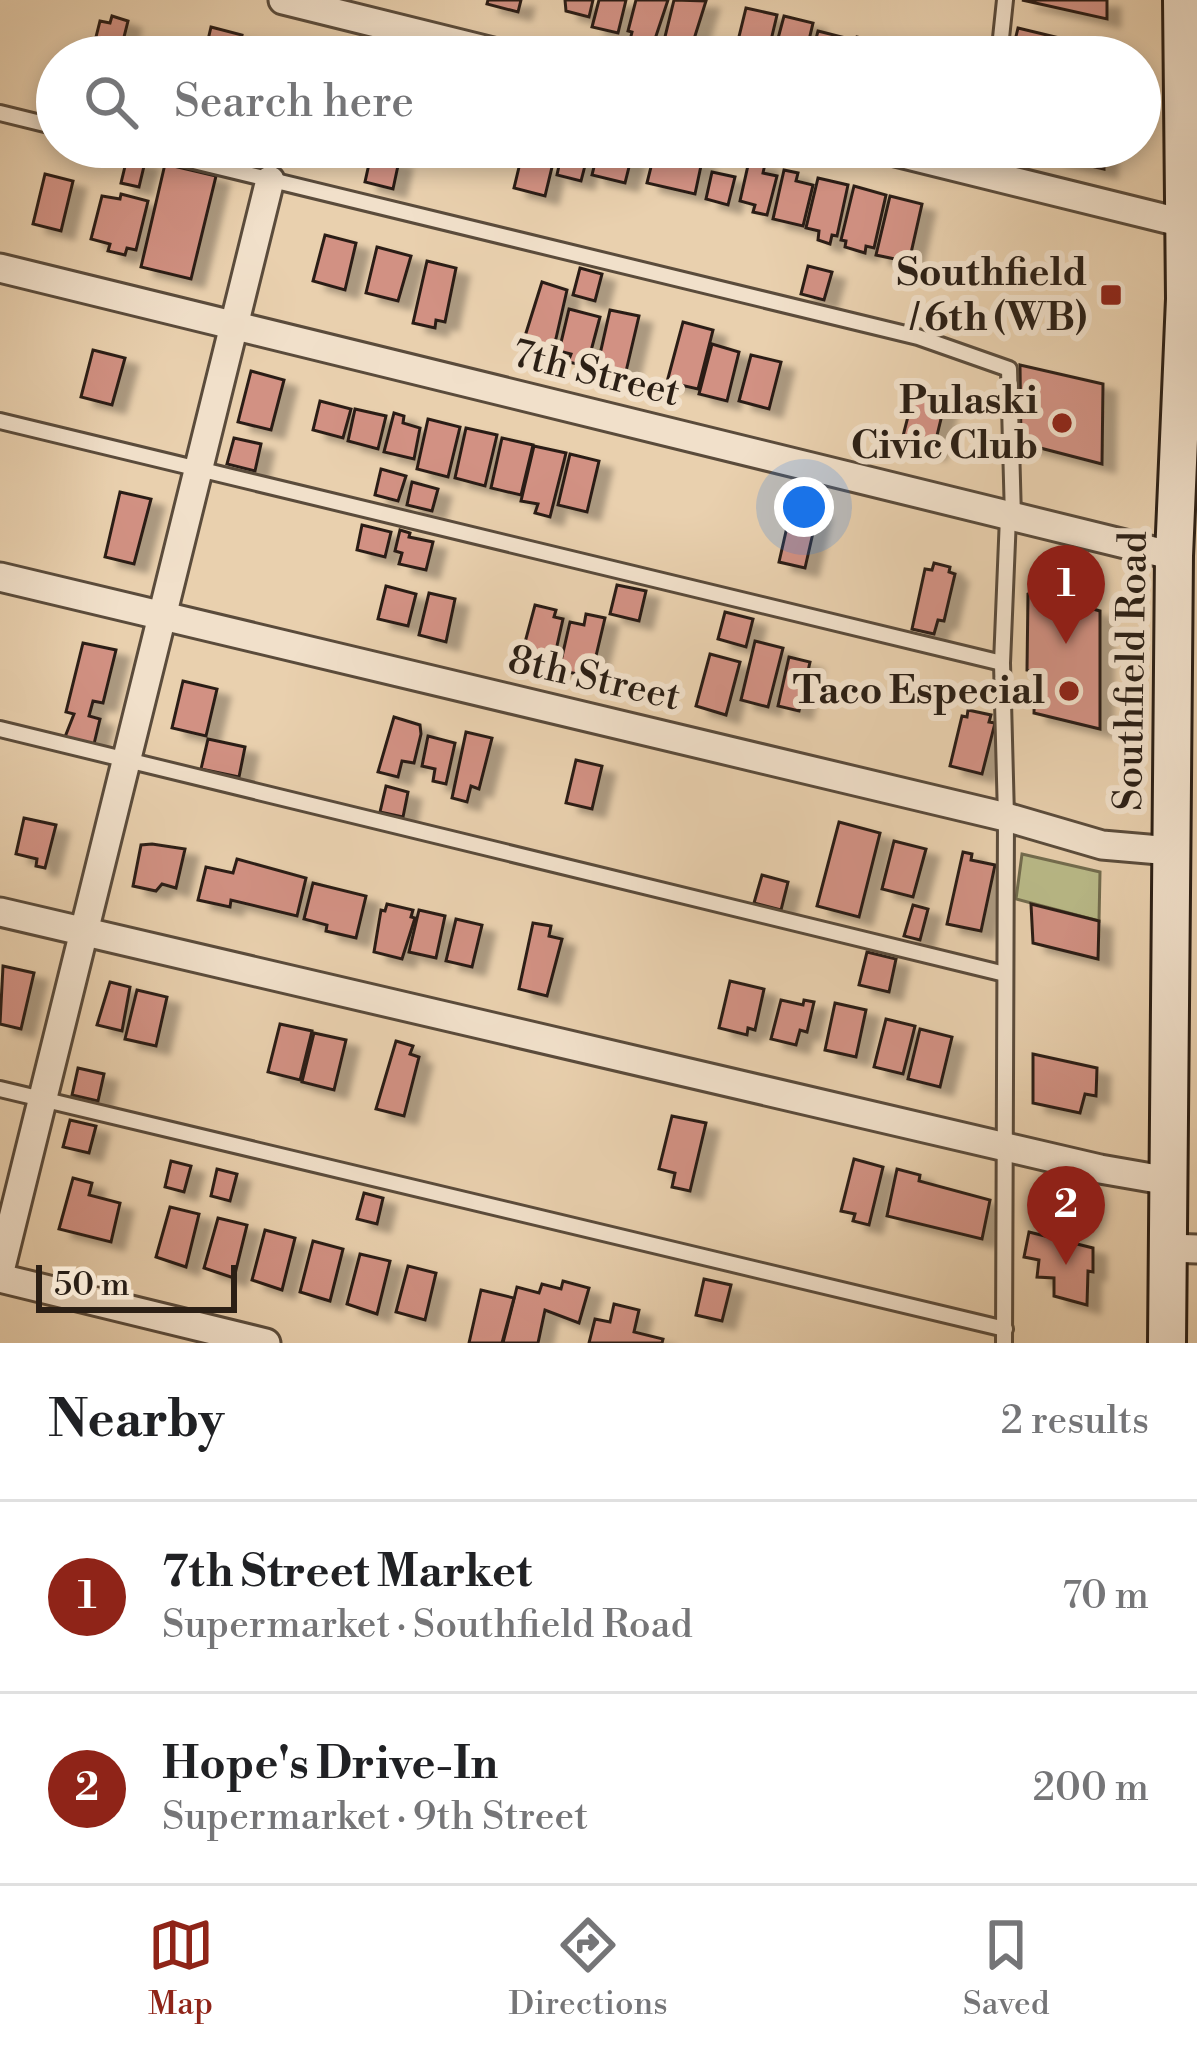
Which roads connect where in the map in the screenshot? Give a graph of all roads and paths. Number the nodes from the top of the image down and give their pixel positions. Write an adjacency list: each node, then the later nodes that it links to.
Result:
1 (1005, 0): 5 (lane)
2 (1182, 0): 11 (main road, Southfield Road)
3 (300, 2): 4 (street)
4 (432, 36)
5 (1001, 36)
6 (0, 113): 7 (lane)
7 (36, 122)
8 (221, 168): 10 (lane)
9 (1011, 168): 11 (street)
10 (270, 180): 14 (street); 17 (lane)
11 (1183, 223): 12 (main road, Southfield Road)
12 (1191, 261): 19 (main road, Southfield Road)
13 (0, 268): 14 (street, 7th Street)
14 (232, 325): 16 (street); 17 (street, 7th Street)
15 (0, 421): 16 (lane)
16 (197, 470): 20 (street); 21 (lane)
17 (1011, 517): 19 (street, 7th Street); 21 (lane)
18 (0, 577): 20 (street, 8th Street)
19 (1182, 579): 25 (main road, Southfield Road)
20 (161, 616): 23 (street); 24 (street, 8th Street)
21 (1002, 662): 24 (lane)
22 (0, 730): 23 (lane)
23 (126, 760): 28 (street); 29 (lane)
24 (1006, 817): 25 (street, 8th Street); 29 (lane)
25 (1178, 851): 27 (main road, Southfield Road)
26 (0, 912): 28 (street)
27 (1184, 924): 33 (main road, Southfield Road)
28 (83, 932): 31 (street); 32 (street)
29 (1005, 974): 32 (lane)
30 (0, 1089): 31 (lane)
31 (42, 1099): 35 (street); 36 (lane)
32 (1005, 1148): 33 (street); 36 (lane)
33 (1168, 1181): 34 (main road, Southfield Road)
34 (1183, 1248): 38 (main road, Southfield Road)
35 (0, 1275): 37 (street)
36 (1005, 1336)
37 (266, 1343)
38 (1167, 1343)

